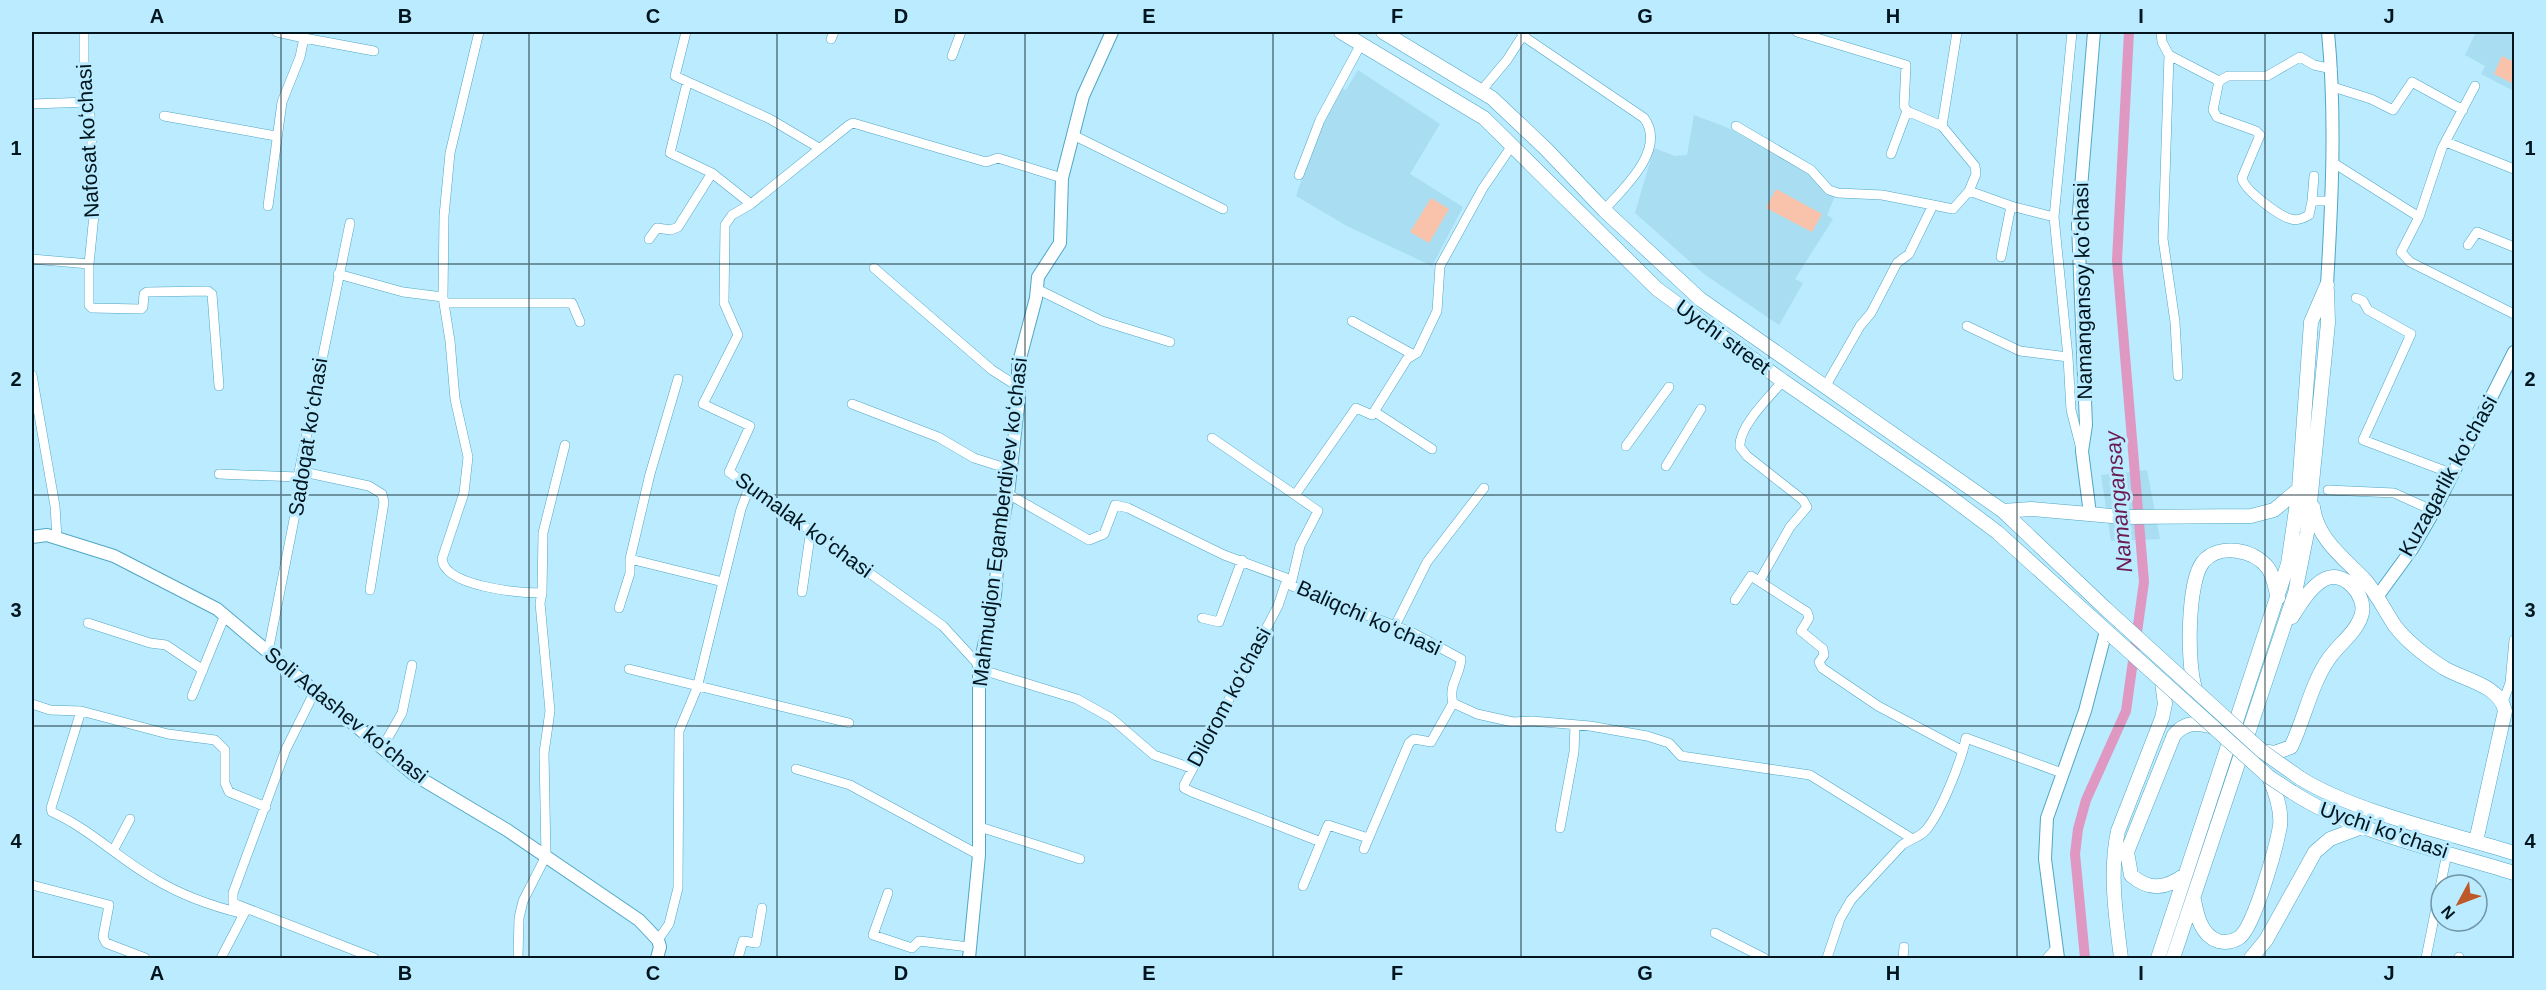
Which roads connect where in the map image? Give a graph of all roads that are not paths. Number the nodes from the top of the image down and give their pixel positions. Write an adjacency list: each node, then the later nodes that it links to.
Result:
1 (84, 32): 27 (street, Nafosat koʻchasi)
2 (277, 32): 16 (street)
3 (479, 32): 69 (street)
4 (686, 32): 23 (street)
5 (961, 32): 20 (street)
6 (1112, 32): 34 (street, Mahmudjon Egamberdiyev koʻchasi)
7 (1341, 32): 17 (main road, Uychi street)
8 (1383, 32): 26 (main road, Uychi street)
9 (1797, 32): 30 (street)
10 (1957, 32): 33 (street)
11 (2072, 32): 55 (street)
12 (2094, 32): 93 (street, Namangansoy koʻchasi)
13 (2161, 32): 19 (street)
14 (2328, 32): 21 (street)
15 (1523, 33): 26 (street); 54 (street)
16 (304, 38): 18 (street); 35 (street)
17 (1361, 44): 37 (main road, Uychi street); 43 (street)
18 (374, 51)
19 (2169, 55): 22 (street); 79 (street)
20 (952, 56)
21 (2332, 69): 22 (street); 25 (street)
22 (2219, 81): 47 (street)
23 (687, 83): 38 (street); 42 (street)
24 (2475, 86): 29 (street)
25 (2333, 87): 29 (street); 40 (street)
26 (1481, 92): 54 (main road, Uychi street)
27 (89, 102): 28 (street); 63 (street, Nafosat koʻchasi)
28 (32, 104)
29 (2463, 110): 36 (street)
30 (1907, 111): 33 (street); 39 (street)
31 (164, 116): 35 (street)
32 (1736, 126): 51 (street)
33 (1941, 126): 46 (street)
34 (1073, 135): 45 (street, Mahmudjon Egamberdiyev koʻchasi); 53 (street)
35 (276, 136): 50 (street)
36 (2446, 142): 41 (street); 56 (street)
37 (1513, 144): 76 (street); 81 (main road, Uychi street)
38 (819, 148): 45 (street, Sumalak koʻchasi); 49 (street, Sumalak koʻchasi)
39 (1891, 154)
40 (2332, 162): 48 (street); 56 (street)
41 (2514, 169)
42 (712, 173): 49 (street); 58 (street)
43 (1299, 175)
44 (2314, 176): 47 (street)
45 (1062, 178): 67 (street, Mahmudjon Egamberdiyev koʻchasi)
46 (1969, 191): 51 (street); 52 (street)
47 (2312, 201): 48 (street)
48 (2332, 201): 66 (street)
49 (751, 204): 100 (street, Sumalak koʻchasi)
50 (268, 206)
51 (1933, 206): 85 (street)
52 (2011, 206): 55 (street); 61 (street)
53 (1223, 209)
54 (1604, 210): 85 (main road, Uychi street)
55 (2054, 217): 77 (street)
56 (2419, 217): 70 (street)
57 (350, 223): 65 (street, Sadoqat koʻchasi)
58 (649, 239)
59 (2468, 245): 60 (street)
60 (2514, 247)
61 (2001, 257)
62 (32, 259): 63 (street)
63 (90, 264): 82 (street, Nafosat koʻchasi)
64 (874, 268): 83 (street)
65 (338, 273): 69 (street); 97 (street, Sadoqat koʻchasi)
66 (2327, 285): 99 (main road)
67 (1037, 289): 74 (street); 83 (street, Mahmudjon Egamberdiyev koʻchasi)
68 (2356, 298): 98 (street)
69 (443, 300): 72 (street); 120 (street)
70 (2514, 314)
71 (1352, 321): 76 (street)
72 (580, 322)
73 (1967, 326): 77 (street)
74 (1170, 342)
75 (2514, 352): 98 (street, Kuzagarlik koʻchasi)
76 (1412, 354): 88 (street)
77 (2068, 357): 93 (street)
78 (32, 375): 110 (street)
79 (2178, 376)
80 (678, 379): 112 (street)
81 (1783, 381): 114 (main road, Uychi street); 115 (street)
82 (219, 386)
83 (1017, 386): 95 (street, Mahmudjon Egamberdiyev koʻchasi)
84 (1669, 387): 91 (street)
85 (1825, 387): 105 (main road, Uychi street)
86 (852, 405): 95 (street)
87 (1701, 409): 94 (street)
88 (1375, 412): 92 (street); 104 (street)
89 (1212, 438): 104 (street)
90 (565, 445): 120 (street)
91 (1626, 446)
92 (1432, 449)
93 (2082, 451): 107 (street, Namangansoy koʻchasi)
94 (1666, 466)
95 (1009, 469): 103 (street, Mahmudjon Egamberdiyev koʻchasi)
96 (219, 474): 97 (street)
97 (299, 474): 118 (street); 132 (street, Sadoqat koʻchasi)
98 (2453, 474): 106 (street, Kuzagarlik koʻchasi)
99 (2305, 487): 107 (main road); 121 (main road); 123 (main road); 129 (main road)
100 (749, 488): 108 (street, Sumalak koʻchasi); 116 (street)
101 (1484, 488): 128 (street)
102 (2328, 490): 106 (street)
103 (1008, 494): 113 (street, Baliqchi koʻchasi); 135 (street, Mahmudjon Egamberdiyev koʻchasi)
104 (1295, 495): 117 (street, Dilorom koʻchasi)
105 (2003, 511): 107 (main road); 111 (main road, Uychi street)
106 (2434, 511): 121 (street, Kuzagarlik koʻchasi)
107 (2090, 514)
108 (811, 529): 119 (street); 135 (street, Sumalak koʻchasi)
109 (32, 537): 110 (street, Soli Adashev ko'chasi)
110 (57, 538): 125 (street, Soli Adashev ko'chasi)
111 (2050, 556): 114 (main road); 139 (main road, Uychi street, bridge)
112 (630, 559): 116 (street); 124 (street)
113 (1242, 560): 117 (street, Baliqchi koʻchasi); 126 (street)
114 (2038, 568): 130 (main road, Uychi street)
115 (1760, 580): 122 (street); 150 (street)
116 (723, 582): 138 (street)
117 (1288, 583): 128 (street, Baliqchi koʻchasi); 152 (street, Dilorom koʻchasi)
118 (370, 590)
119 (802, 592)
120 (542, 593): 170 (street)
121 (2377, 597): 142 (main road)
122 (1736, 600)
123 (2278, 601): 139 (main road); 173 (main road)
124 (619, 608)
125 (225, 615): 132 (street, Soli Adashev ko'chasi); 136 (street)
126 (1202, 618)
127 (88, 623): 136 (street)
128 (1395, 626): 143 (street, Baliqchi koʻchasi)
129 (2284, 629): 151 (main road); 177 (main road)
130 (2109, 634): 137 (main road, Uychi street, bridge); 154 (street)
131 (2514, 640): 142 (street)
132 (268, 652): 140 (street, Soli Adashev ko'chasi)
133 (412, 665): 149 (street)
134 (629, 669): 138 (street)
135 (979, 669): 152 (street); 158 (street, Mahmudjon Egamberdiyev koʻchasi)
136 (203, 670): 141 (street)
137 (2162, 682): 148 (main road, Uychi street, bridge); 195 (main road)
138 (698, 688): 146 (street); 181 (street)
139 (2195, 688): 151 (main road, Uychi street, bridge)
140 (315, 691): 149 (street, Soli Adashev ko'chasi); 156 (street)
141 (192, 696)
142 (2503, 702): 164 (main road)
143 (1453, 703): 147 (street); 162 (street)
144 (32, 704): 145 (street)
145 (81, 711): 156 (street); 165 (street)
146 (849, 723)
147 (1575, 725): 160 (street); 161 (street)
148 (2213, 727): 155 (main road, Uychi ko’chasi, bridge); 173 (main road)
149 (382, 748): 170 (street, Soli Adashev ko'chasi)
150 (1963, 751): 154 (street); 161 (street)
151 (2262, 751): 164 (main road, Uychi ko’chasi, bridge)
152 (1191, 768): 163 (street, Dilorom koʻchasi)
153 (796, 770): 169 (street)
154 (2062, 773): 184 (street)
155 (2269, 777): 159 (main road, Uychi ko’chasi, bridge); 177 (main road)
156 (266, 807): 179 (street)
157 (130, 819): 165 (street)
158 (980, 826): 169 (street, Mahmudjon Egamberdiyev koʻchasi); 171 (street)
159 (2362, 827): 167 (main road, Uychi ko’chasi); 198 (main road)
160 (1560, 828)
161 (1911, 837): 192 (street)
162 (1368, 838): 163 (street); 166 (street)
163 (1321, 842): 175 (street)
164 (2476, 842): 168 (main road, Uychi ko’chasi)
165 (114, 849): 179 (street)
166 (1364, 849)
167 (2447, 853): 172 (main road, Uychi ko’chasi); 199 (street)
168 (2514, 853)
169 (979, 855): 183 (street, Mahmudjon Egamberdiyev koʻchasi)
170 (546, 856): 181 (street, Soli Adashev ko'chasi); 188 (street)
171 (1080, 859)
172 (2514, 873)
173 (2185, 875): 196 (main road)
174 (32, 885): 185 (street)
175 (1303, 886)
176 (888, 894): 183 (street)
177 (2193, 897): 197 (main road)
178 (762, 908): 190 (street)
179 (245, 911): 186 (street); 187 (street)
180 (1715, 933): 191 (street)
181 (658, 940): 189 (street)
182 (1904, 947): 193 (street)
183 (969, 952)
184 (2057, 953): 194 (street)
185 (145, 958)
186 (221, 958)
187 (374, 958)
188 (518, 958)
189 (657, 958)
190 (738, 958)
191 (1764, 958)
192 (1827, 958)
193 (1903, 958)
194 (2047, 958)
195 (2121, 958)
196 (2158, 958)
197 (2174, 958)
198 (2251, 958)
199 (2426, 958)

